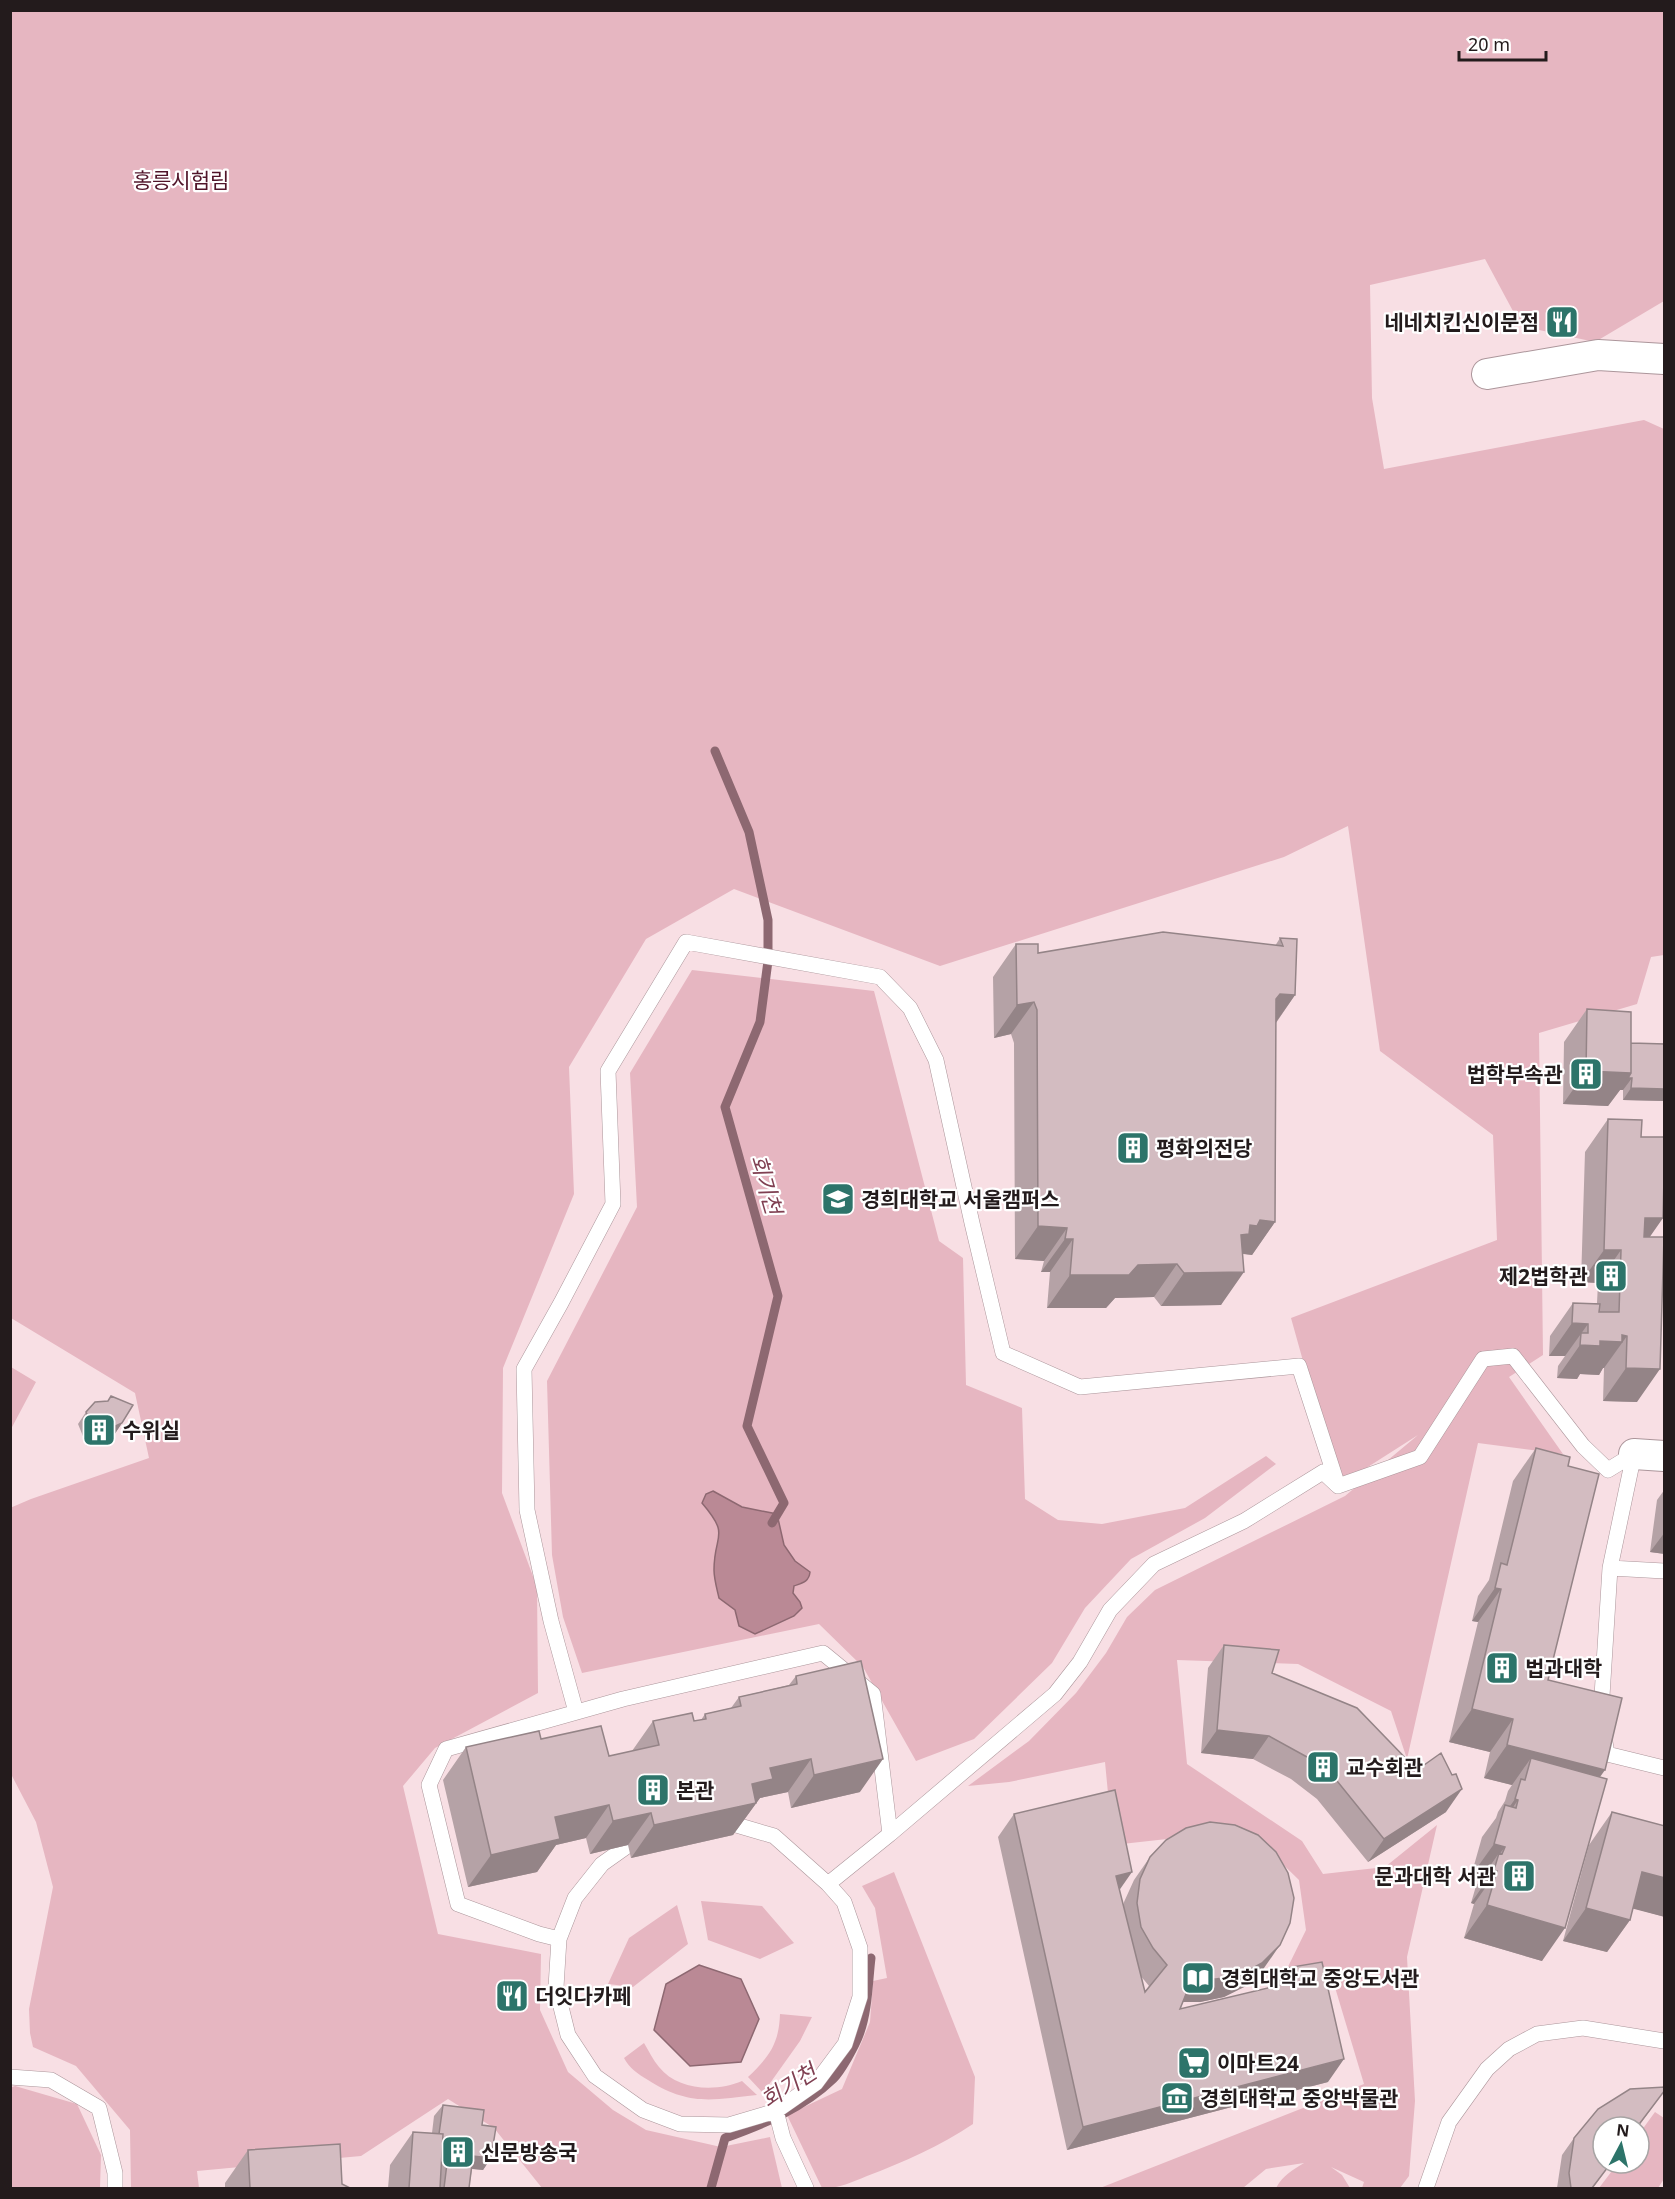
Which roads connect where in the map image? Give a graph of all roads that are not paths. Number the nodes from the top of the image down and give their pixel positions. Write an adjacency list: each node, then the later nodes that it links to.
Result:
1 (1665, 359): 2 (street)
2 (1487, 374)
3 (1634, 1454): 4 (street); 5 (lane); 6 (lane)
4 (1665, 1456)
5 (1338, 1486): 8 (lane); 11 (lane)
6 (1610, 1568): 7 (lane); 9 (lane)
7 (1665, 1571)
8 (576, 1712): 11 (lane); 14 (lane)
9 (1665, 1768)
10 (733, 1824): 13 (lane)
11 (890, 1834): 13 (lane)
12 (626, 1847): 14 (lane)
13 (828, 1884): 17 (lane)
14 (560, 1939): 17 (lane)
15 (1665, 2041): 20 (lane)
16 (10, 2077): 18 (lane)
17 (776, 2112): 19 (lane)
18 (115, 2188)
19 (806, 2188)
20 (1426, 2188)

